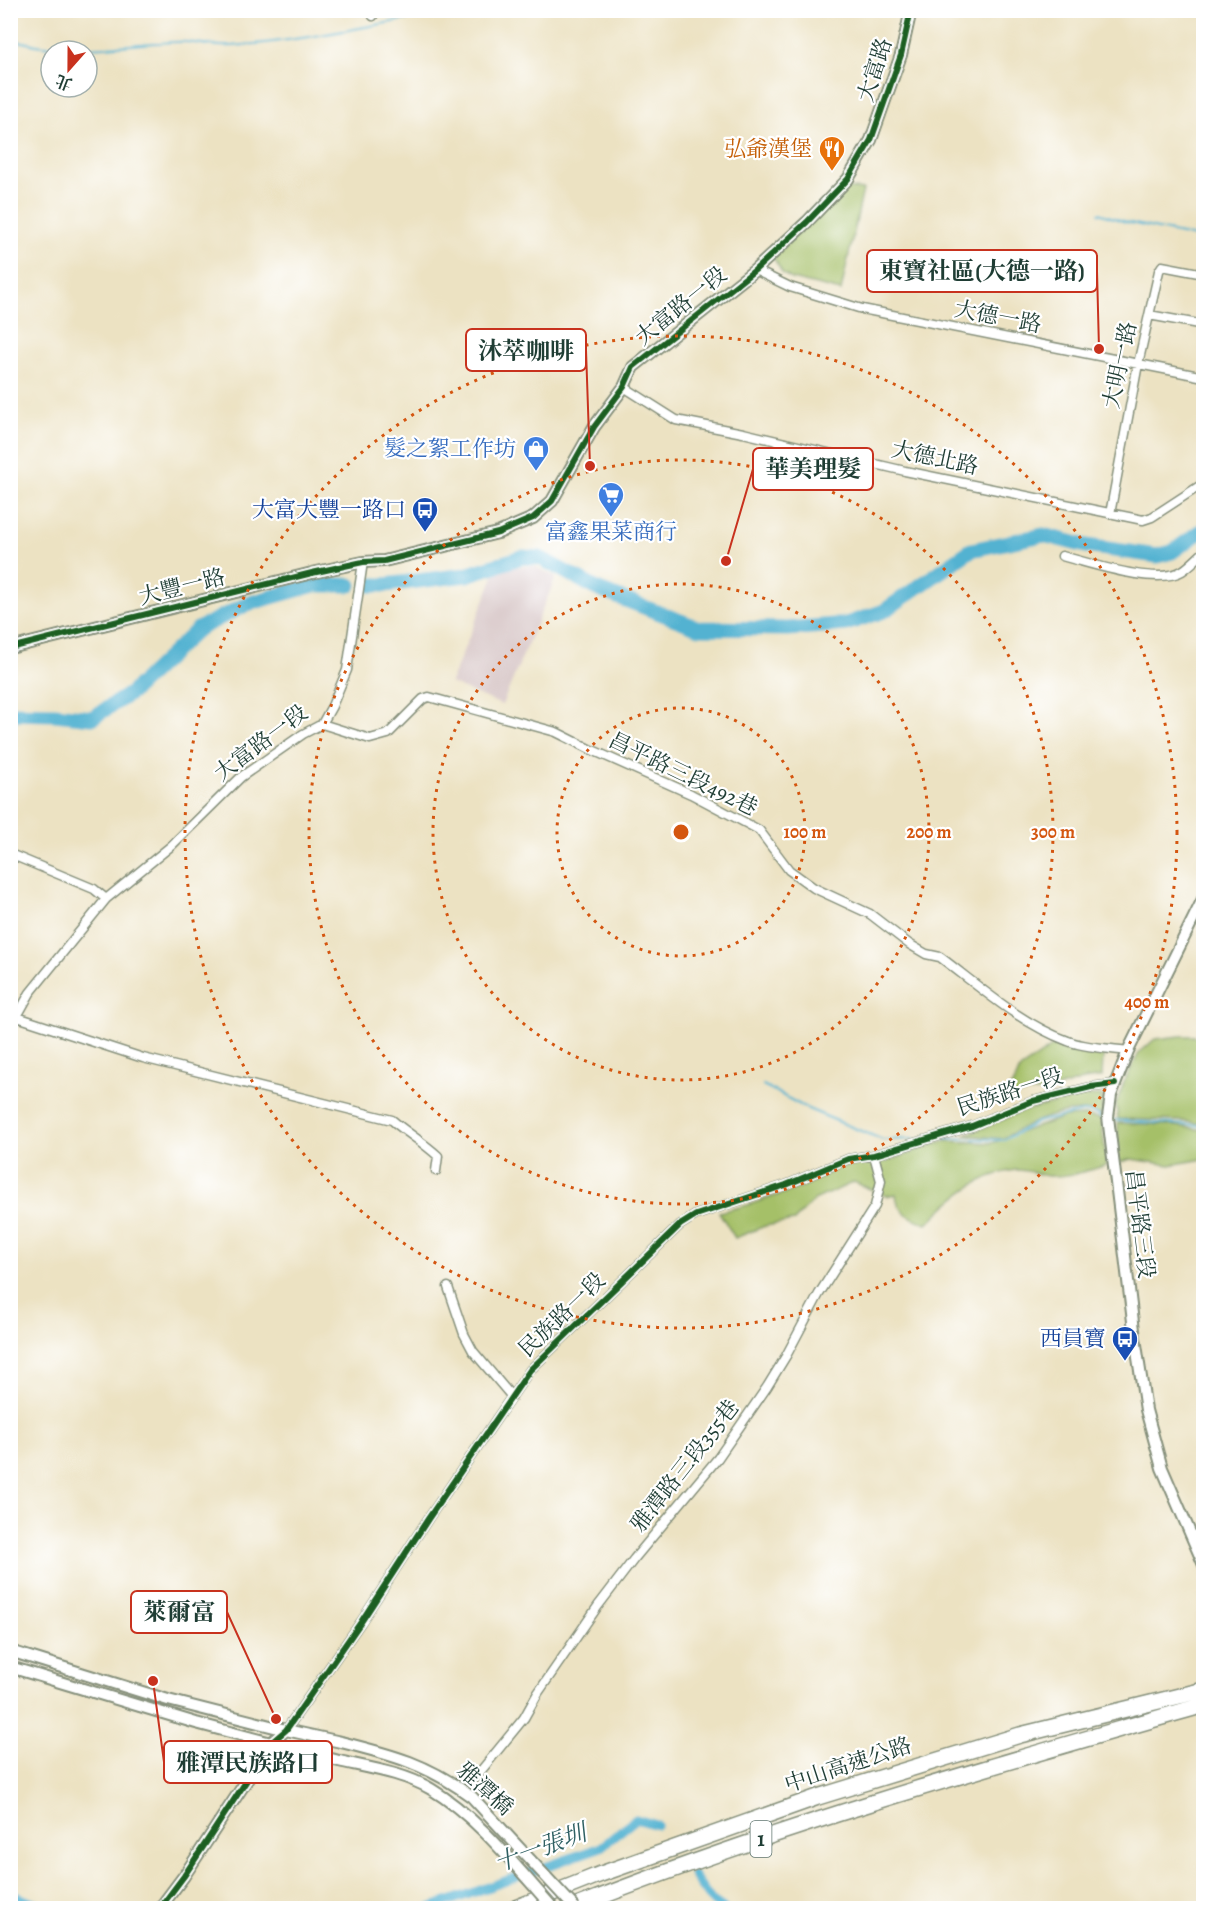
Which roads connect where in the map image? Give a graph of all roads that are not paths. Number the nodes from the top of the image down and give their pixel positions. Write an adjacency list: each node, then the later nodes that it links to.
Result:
1 (911, 10): 2 (street, 大富路)
2 (871, 140): 3 (street, 大富路一段)
3 (755, 270): 7 (street, 大德一路); 9 (street, 大富路一段)
4 (1203, 274): 5 (street, 大明一路)
5 (1149, 315): 6 (street); 7 (street, 大明一路)
6 (1203, 325)
7 (1138, 364): 8 (street, 大德一路); 11 (street, 大明一路)
8 (1203, 376)
9 (624, 387): 11 (street, 大德北路); 14 (street, 大富路一段)
10 (1203, 483): 11 (street, 大德北路)
11 (1110, 514)
12 (1203, 552): 13 (street)
13 (1062, 556)
14 (363, 562): 15 (street, 大豐一路); 16 (street, 大富路一段)
15 (10, 648)
16 (322, 724): 19 (street, 大富路一段); 22 (street, 昌平路三段492巷)
17 (10, 854): 19 (street)
18 (1203, 897): 22 (street, 昌平路三段)
19 (106, 899): 20 (street, 大富路一段)
20 (17, 1017): 21 (street, 大富路一段); 25 (street)
21 (10, 1029)
22 (1128, 1051): 23 (street, 昌平路三段)
23 (1115, 1084): 24 (street, 民族路一段); 28 (street, 昌平路三段)
24 (874, 1155): 27 (street, 民族路一段); 35 (street, 雅潭路三段355巷)
25 (436, 1171)
26 (448, 1287): 27 (street)
27 (512, 1396): 33 (street, 民族路一段)
28 (1203, 1564)
29 (10, 1651): 33 (street, 雅潭橋)
30 (10, 1667): 34 (street, 雅潭橋)
31 (1203, 1690): 37 (highway, 中山高速公路 / 1)
32 (1203, 1706): 39 (highway, 中山高速公路 / 1)
33 (286, 1730): 34 (street, 民族路一段); 39 (street, 雅潭橋, bridge)
34 (272, 1742): 36 (street, 民族路一段); 38 (street, 雅潭橋, bridge)
35 (475, 1778)
36 (160, 1908)
37 (515, 1908)
38 (553, 1908)
39 (574, 1908)

